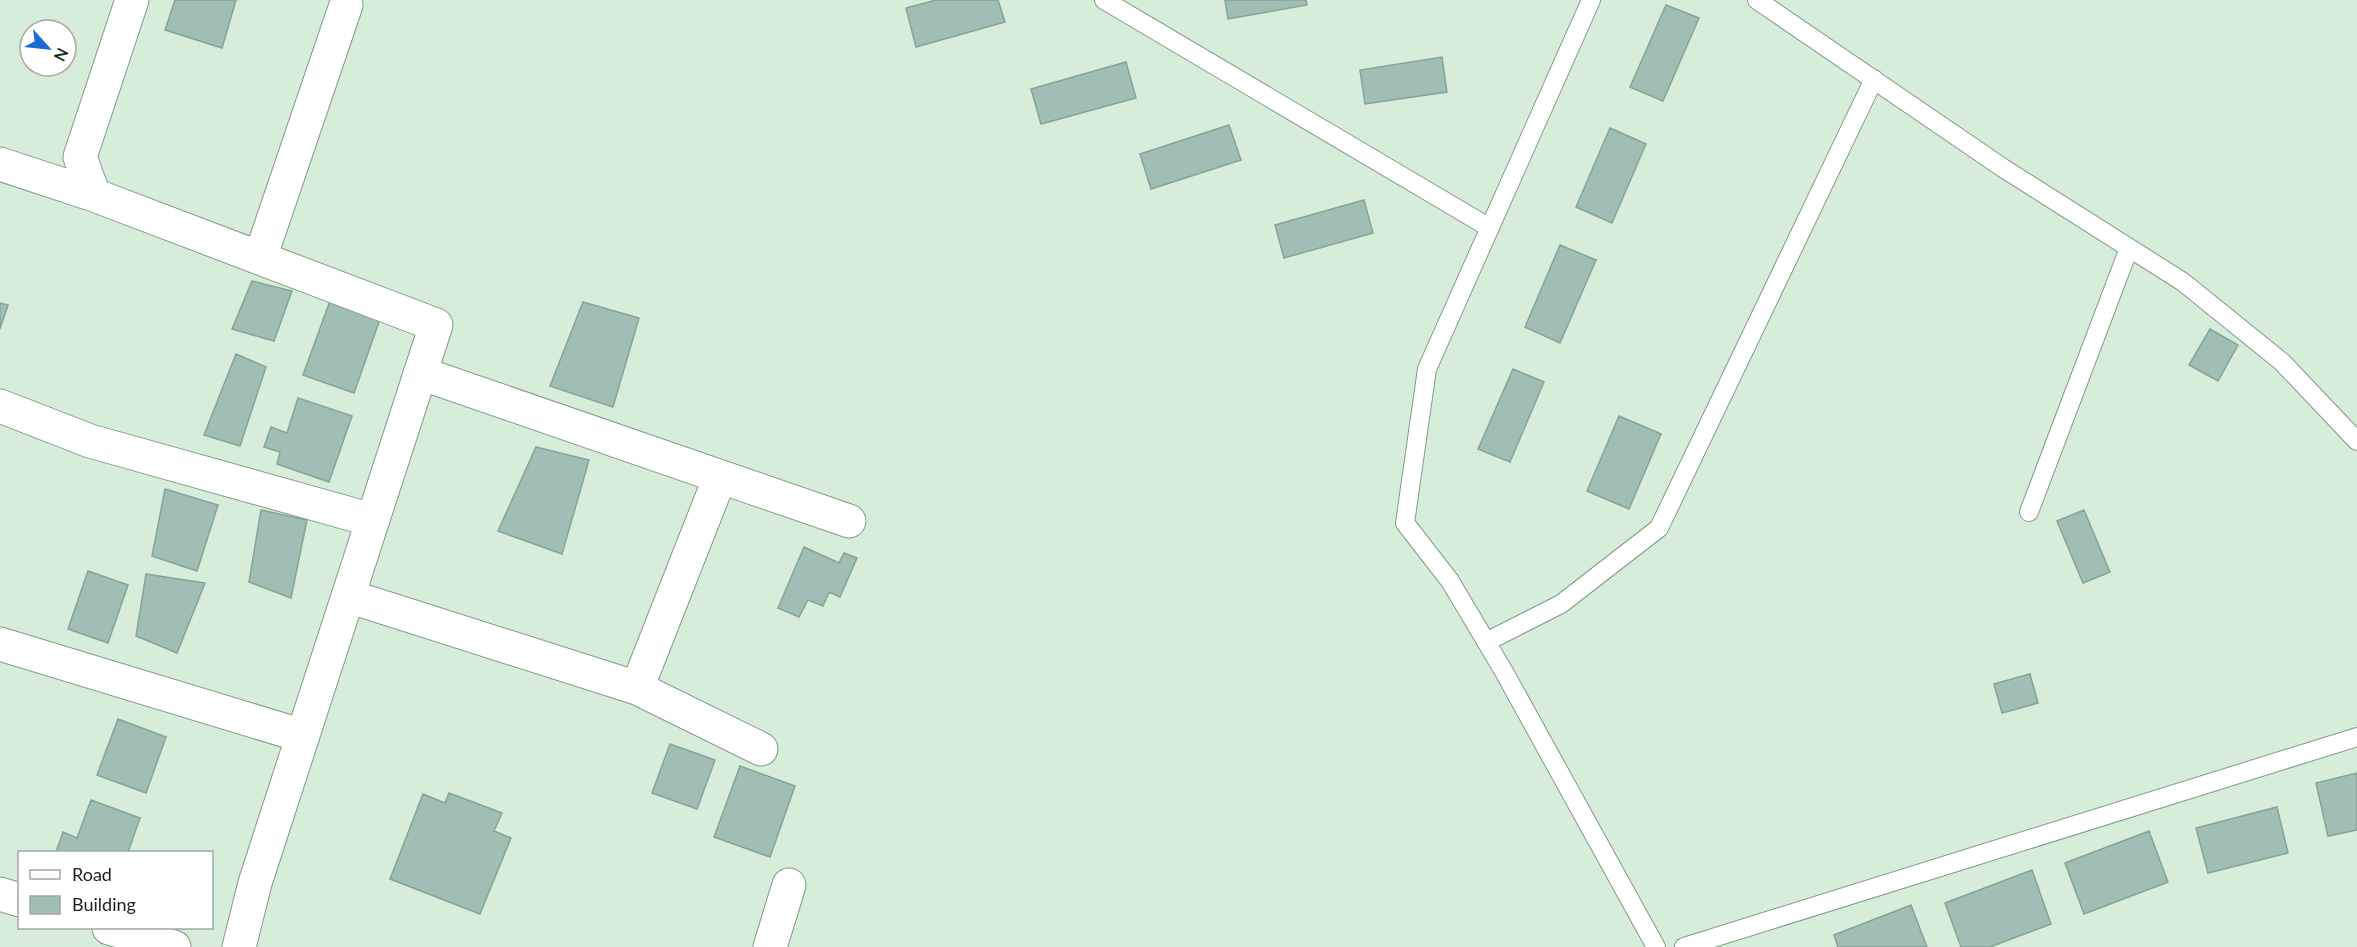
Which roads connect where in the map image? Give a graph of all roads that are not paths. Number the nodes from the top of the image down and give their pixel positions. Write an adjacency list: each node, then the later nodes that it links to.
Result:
1 (132, 0): 8 (street)
2 (1104, 0): 9 (lane)
3 (1592, 0): 9 (lane)
4 (1757, 0): 6 (lane)
5 (345, 5): 11 (street)
6 (1874, 80): 10 (lane); 20 (lane)
7 (0, 164): 8 (street)
8 (94, 195): 11 (street)
9 (1490, 228): 20 (lane)
10 (2129, 248): 14 (lane); 16 (lane)
11 (260, 258): 12 (street)
12 (420, 373): 15 (street); 17 (street)
13 (0, 406): 17 (street)
14 (2357, 441)
15 (720, 477): 18 (street); 22 (street)
16 (2029, 512)
17 (372, 520): 19 (street)
18 (849, 521)
19 (348, 596): 22 (street); 23 (street)
20 (1486, 642): 33 (lane)
21 (0, 644): 23 (street)
22 (637, 688): 25 (street)
23 (303, 736): 31 (street)
24 (2357, 737): 34 (lane)
25 (761, 749)
26 (789, 885): 32 (street)
27 (0, 894): 28 (street)
28 (18, 899)
29 (116, 929): 30 (street)
30 (174, 947)
31 (238, 947)
32 (770, 947)
33 (1656, 947)
34 (1684, 947)

